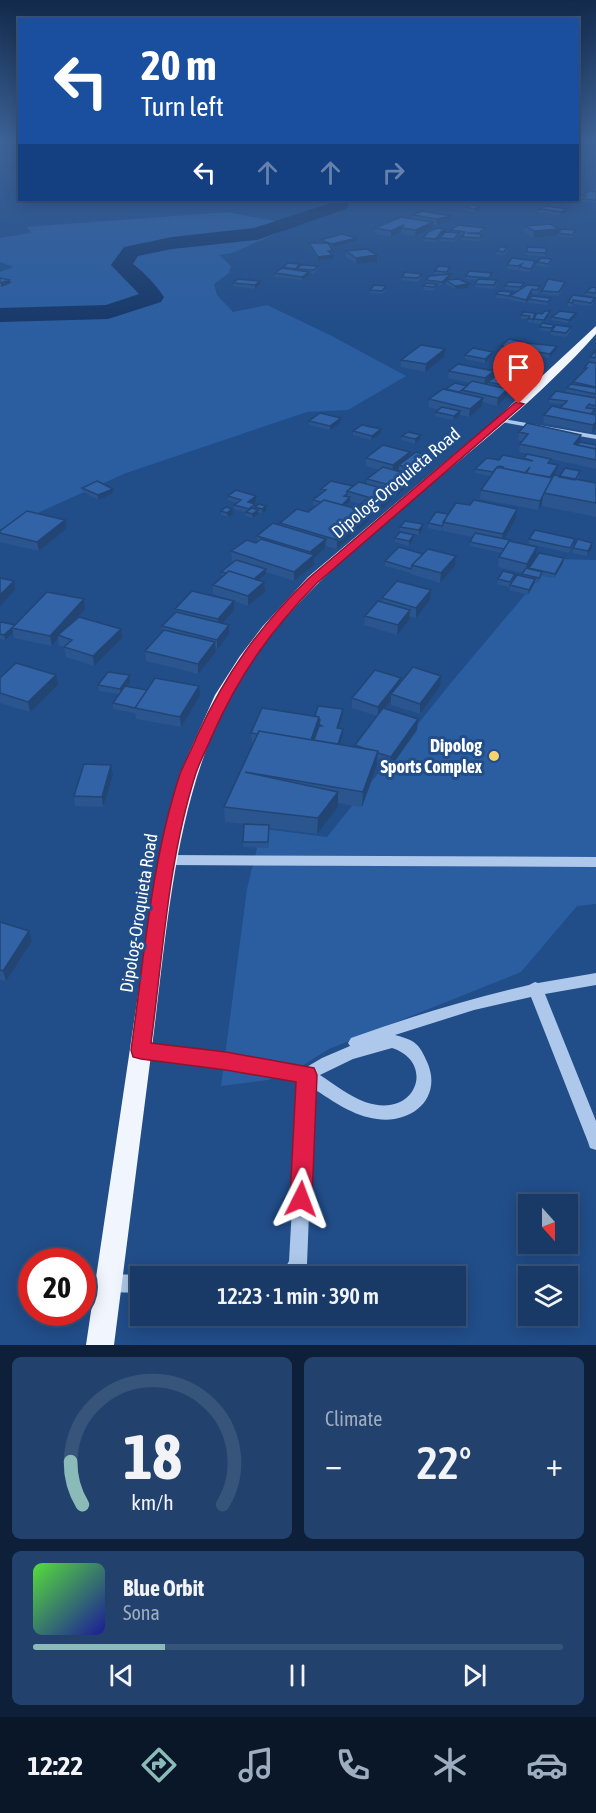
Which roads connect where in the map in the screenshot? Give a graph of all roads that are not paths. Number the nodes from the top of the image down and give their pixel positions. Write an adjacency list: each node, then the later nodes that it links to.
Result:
1 (596, 329): 2 (main road, Dipolog-Oroquieta Road)
2 (501, 420): 3 (street); 4 (main road, Dipolog-Oroquieta Road)
3 (596, 437)
4 (167, 861): 5 (street); 8 (main road, Dipolog-Oroquieta Road)
5 (596, 862)
6 (596, 979): 7 (street)
7 (535, 988): 9 (street); 11 (street)
8 (141, 1050): 10 (street); 13 (main road, Dipolog-Oroquieta Road)
9 (331, 1059): 10 (street); 10 (street)
10 (306, 1075): 12 (street)
11 (596, 1142)
12 (297, 1266)
13 (109, 1283): 14 (street); 15 (main road, Dipolog-Oroquieta Road)
14 (130, 1284)
15 (100, 1345)

